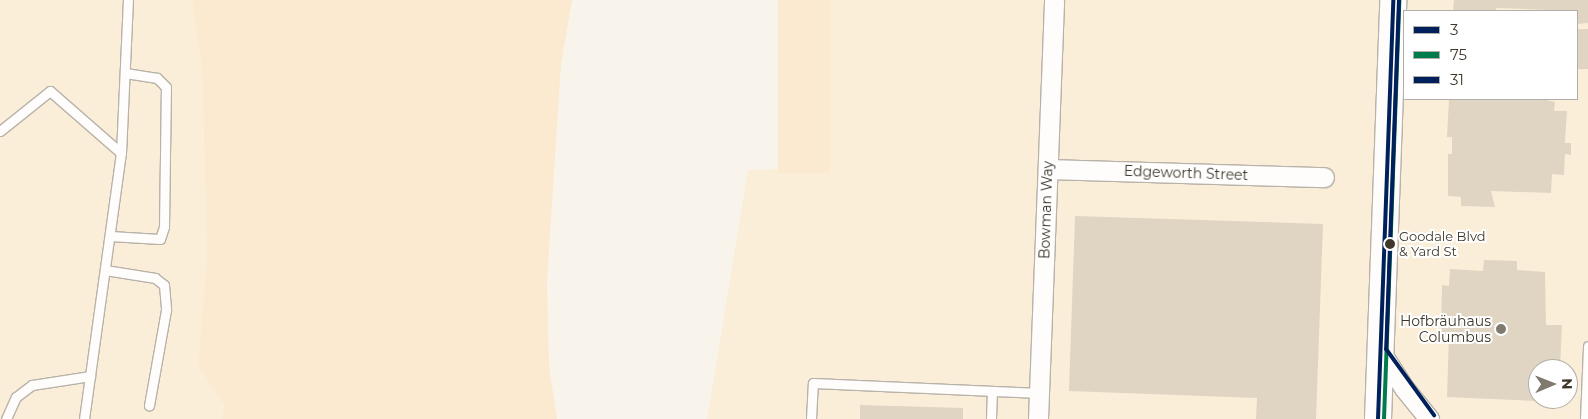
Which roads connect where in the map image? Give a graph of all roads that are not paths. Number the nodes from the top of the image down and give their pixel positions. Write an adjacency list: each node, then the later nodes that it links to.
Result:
1 (128, 0): 4 (lane)
2 (1054, 0): 7 (street, Bowman Way)
3 (1393, 0): 12 (main road)
4 (125, 73): 6 (lane); 9 (lane)
5 (0, 131): 6 (lane)
6 (121, 153): 9 (lane)
7 (1048, 169): 8 (street, Edgeworth Street); 15 (street, Bowman Way)
8 (1324, 177)
9 (110, 236): 10 (lane)
10 (105, 270): 13 (lane); 16 (lane)
11 (1588, 346): 24 (lane)
12 (1380, 351): 22 (main road); 23 (street)
13 (90, 376): 17 (lane); 18 (lane)
14 (992, 391): 15 (lane); 19 (lane); 20 (lane)
15 (1040, 393): 21 (street, Bowman Way)
16 (149, 404)
17 (6, 419)
18 (84, 419)
19 (811, 419)
20 (991, 419)
21 (1038, 419)
22 (1378, 419)
23 (1429, 419)
24 (1585, 419)

